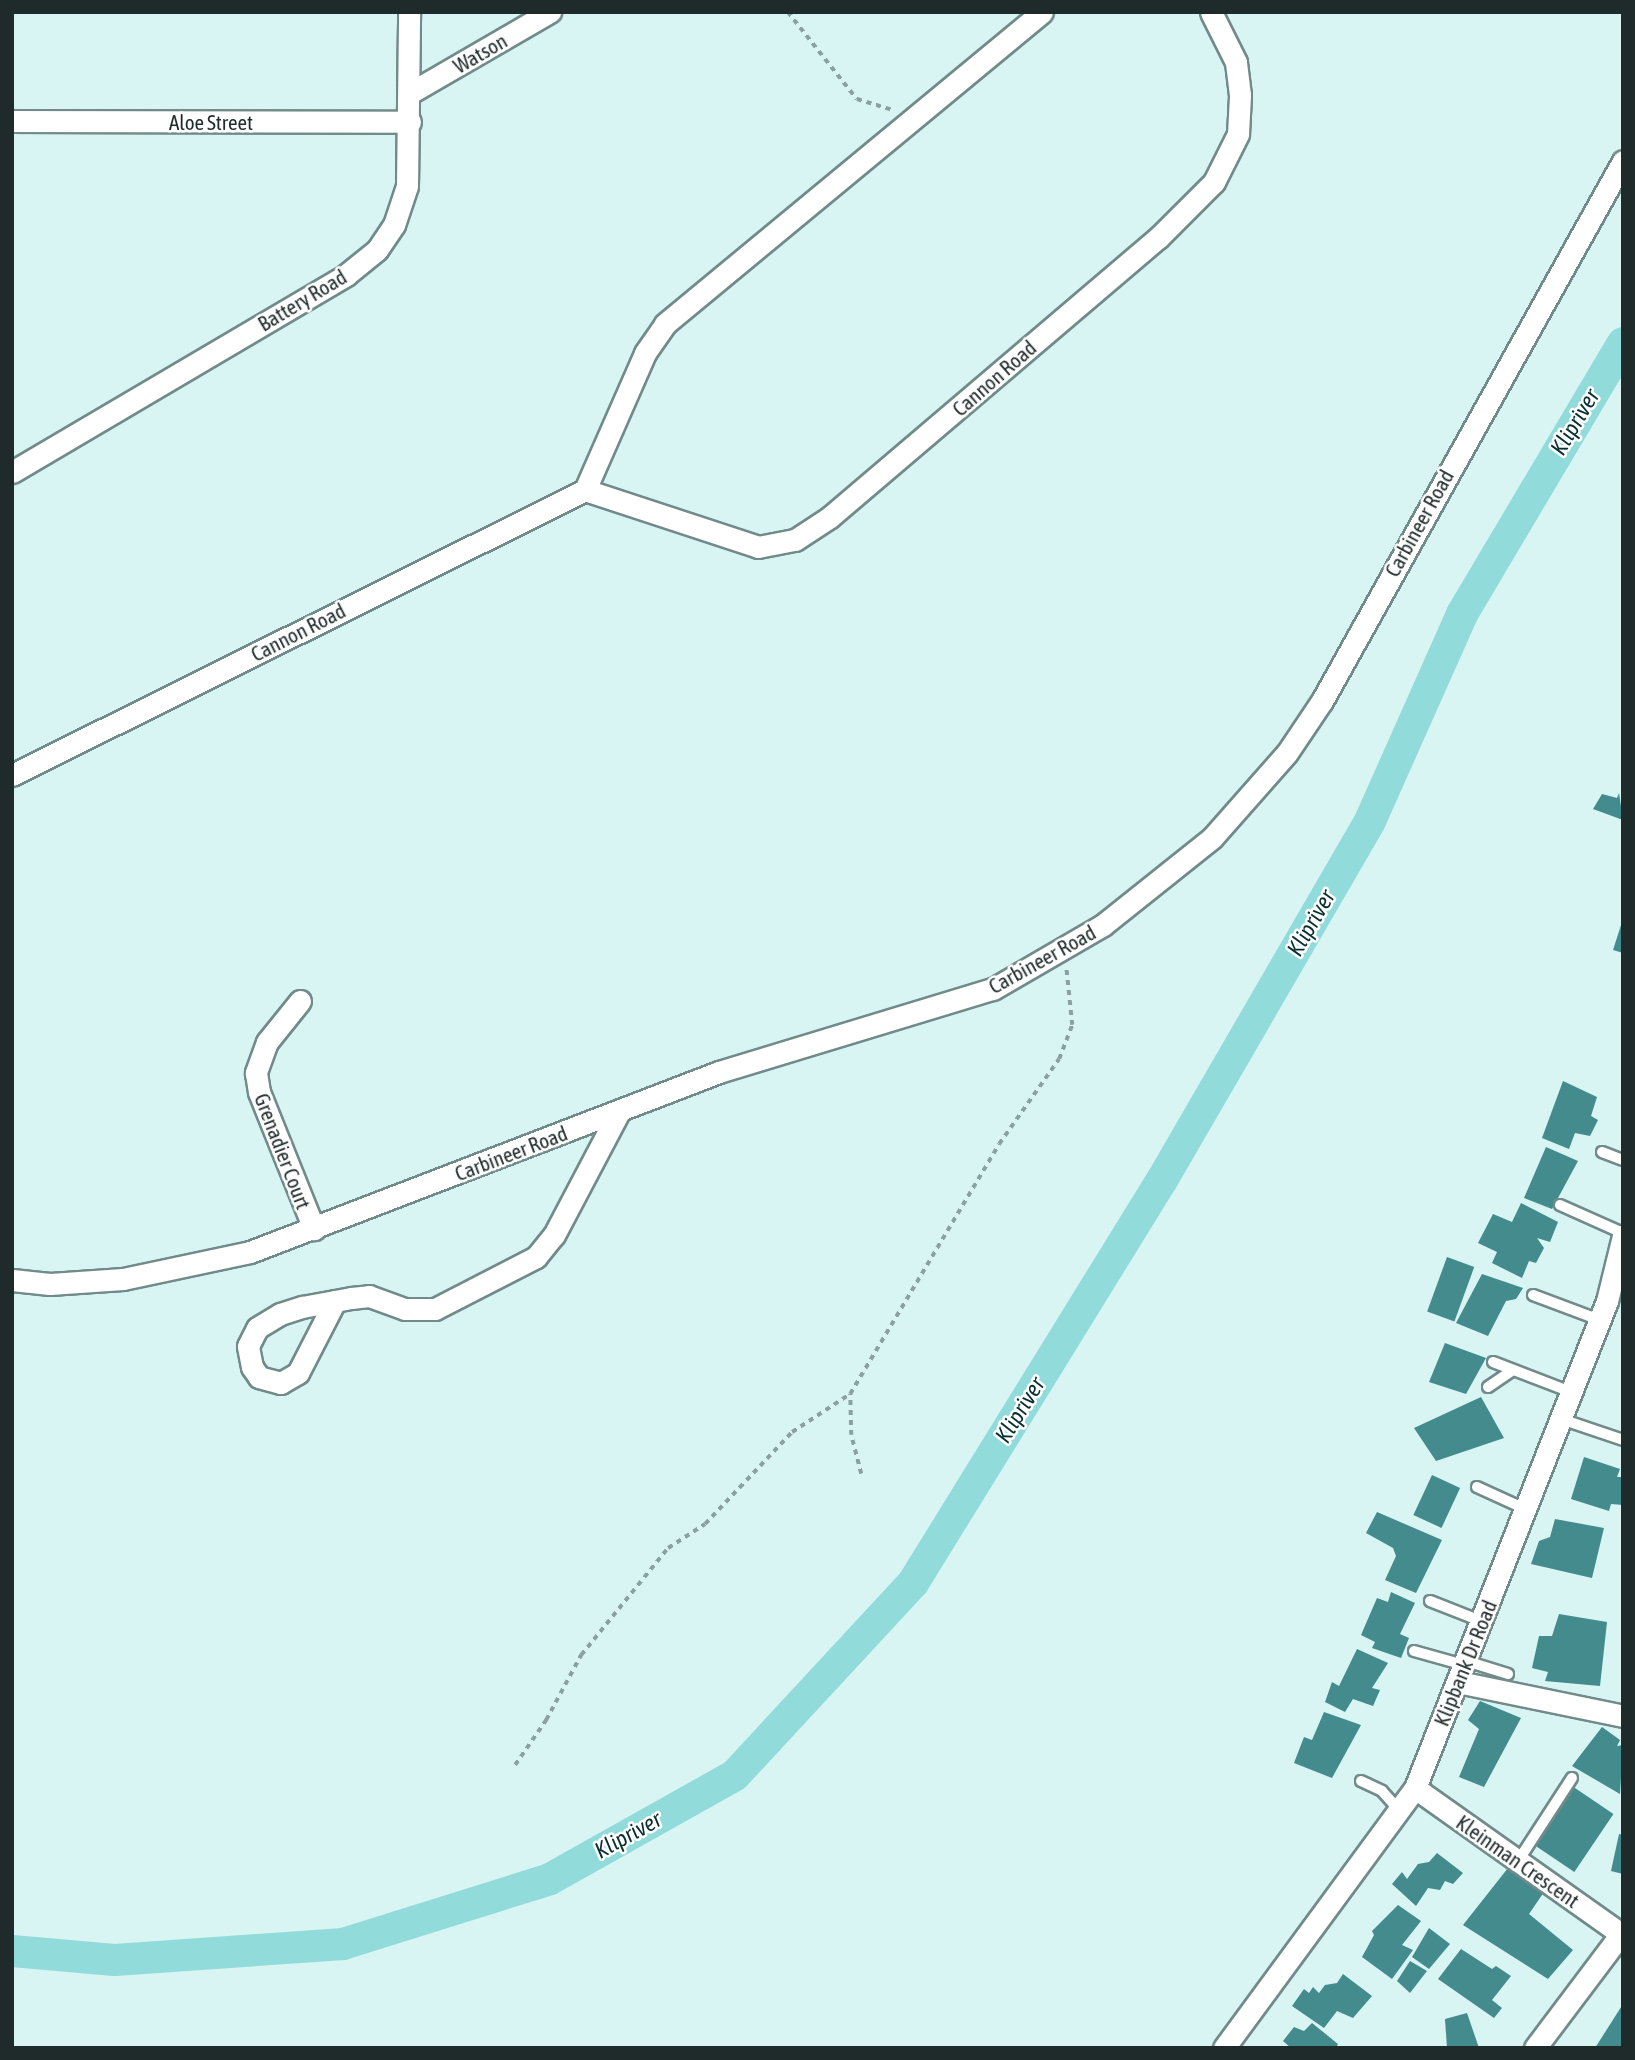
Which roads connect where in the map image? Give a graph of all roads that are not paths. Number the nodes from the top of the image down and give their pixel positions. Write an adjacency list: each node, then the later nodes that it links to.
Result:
1 (409, 12): 5 (street, Battery Road)
2 (550, 12): 5 (street, Watson)
3 (1042, 12): 10 (street)
4 (1211, 12): 10 (street, Cannon Road)
5 (410, 93): 7 (street, Battery Road)
6 (12, 121): 7 (street, Aloe Street)
7 (410, 122): 9 (street, Battery Road)
8 (1623, 161): 13 (street, Carbineer Road)
9 (12, 472)
10 (585, 490): 11 (street, Cannon Road)
11 (12, 775)
12 (300, 1002): 17 (street, Grenadier Court)
13 (620, 1110): 17 (street, Carbineer Road); 21 (street)
14 (1602, 1152): 15 (lane)
15 (1623, 1160)
16 (1560, 1205): 18 (lane)
17 (314, 1229): 19 (street, Carbineer Road)
18 (1623, 1234): 22 (street, Klipbank Dr Road)
19 (12, 1280)
20 (1533, 1295): 22 (lane)
21 (335, 1301)
22 (1610, 1308): 26 (street, Klipbank Dr Road)
23 (1493, 1362): 24 (lane)
24 (1513, 1370): 25 (lane); 26 (lane)
25 (1488, 1387)
26 (1571, 1392): 27 (street, Klipbank Dr Road)
27 (1561, 1419): 28 (lane); 30 (street, Klipbank Dr Road)
28 (1623, 1440)
29 (1477, 1487): 30 (lane)
30 (1525, 1509): 32 (street, Klipbank Dr Road)
31 (1430, 1601): 32 (lane)
32 (1481, 1621): 34 (street, Klipbank Dr Road)
33 (1414, 1651): 34 (lane)
34 (1463, 1669): 35 (lane); 36 (street); 39 (street, Klipbank Dr Road)
35 (1508, 1674)
36 (1623, 1716)
37 (1572, 1778): 41 (lane)
38 (1361, 1781): 40 (lane)
39 (1415, 1788): 40 (street, Klipbank Dr Road); 41 (street, Kleinman Crescent)
40 (1399, 1810): 43 (street, Klipbank Dr Road)
41 (1518, 1861): 42 (street, Kleinman Crescent)
42 (1622, 1935): 44 (street, Kleinman Crescent)
43 (1224, 2048)
44 (1535, 2048)

